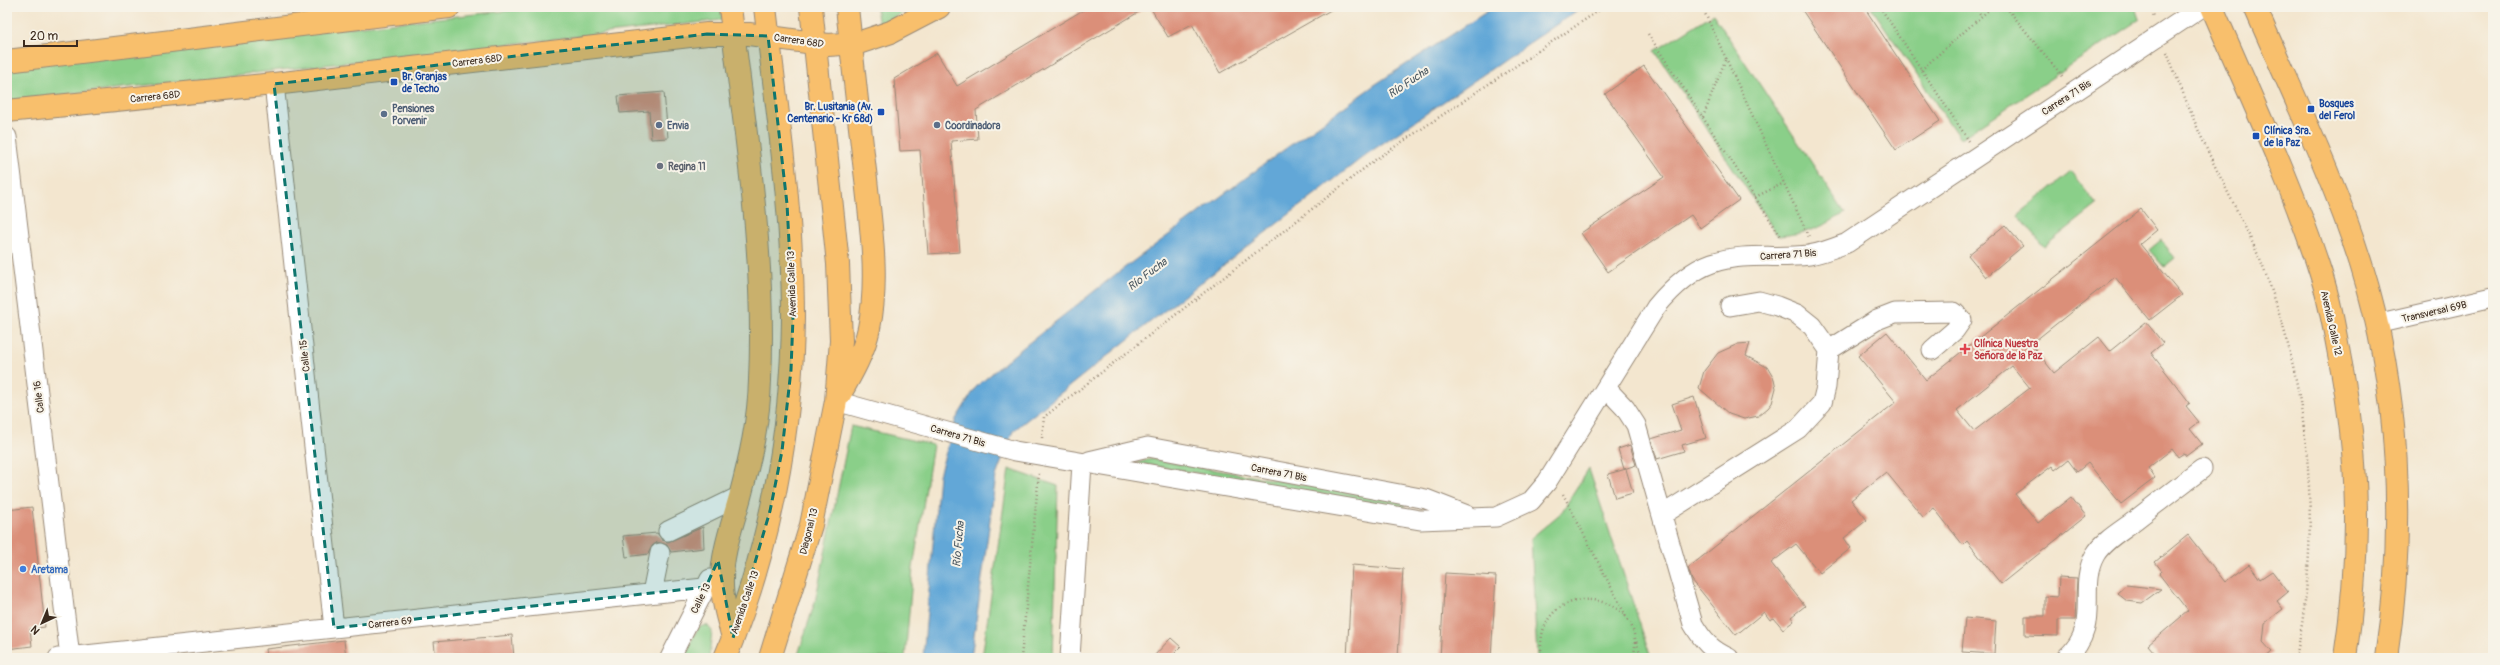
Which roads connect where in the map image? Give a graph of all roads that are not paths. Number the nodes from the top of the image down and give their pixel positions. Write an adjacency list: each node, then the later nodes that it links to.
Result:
1 (449, 7): 14 (main road)
2 (730, 7): 10 (main road, Avenida Calle 13)
3 (765, 7): 11 (main road, Avenida Calle 13)
4 (811, 7): 12 (main road)
5 (847, 7): 13 (main road)
6 (939, 7): 13 (main road, Carrera 68D)
7 (2202, 7): 24 (street, Carrera 71 Bis)
8 (2212, 7): 46 (main road, Avenida Calle 12)
9 (2255, 7): 20 (main road)
10 (733, 33): 11 (main road, Carrera 68D); 15 (main road, Carrera 68D); 23 (main road, Avenida Calle 13)
11 (768, 36): 12 (main road, Carrera 68D); 26 (main road, Avenida Calle 13)
12 (815, 43): 13 (main road, Carrera 68D); 25 (main road)
13 (851, 44): 25 (main road)
14 (7, 61)
15 (274, 84): 16 (main road, Carrera 68D); 36 (street, Calle 15)
16 (7, 111)
17 (7, 137): 39 (street, Calle 16)
18 (2493, 298): 20 (street, Transversal 69B)
19 (1730, 306): 21 (street)
20 (2376, 324): 47 (main road)
21 (1829, 350): 22 (street); 30 (street)
22 (1932, 350)
23 (760, 382): 26 (main road); 29 (main road, Avenida Calle 13)
24 (1607, 389): 30 (street); 31 (street, Carrera 71 Bis)
25 (836, 401): 27 (street, Carrera 71 Bis); 42 (main road, Diagonal 13)
26 (782, 451): 37 (main road, Avenida Calle 13)
27 (1082, 463): 31 (street, Carrera 71 Bis); 31 (street, Carrera 71 Bis); 43 (street)
28 (2202, 469): 45 (street)
29 (740, 496): 32 (street); 34 (main road, Avenida Calle 13)
30 (1662, 515): 44 (street)
31 (1475, 518)
32 (668, 531)
33 (660, 553): 35 (street)
34 (714, 587): 35 (street, Carrera 69); 37 (main road, Avenida Calle 13); 40 (street, Calle 13)
35 (652, 593): 36 (street, Carrera 69)
36 (334, 628): 38 (street, Carrera 69)
37 (733, 638): 41 (main road)
38 (192, 651): 39 (street, Carrera 69)
39 (64, 657)
40 (670, 658)
41 (724, 658)
42 (770, 658)
43 (1070, 658)
44 (1729, 658)
45 (2066, 658)
46 (2345, 658)
47 (2386, 658)

